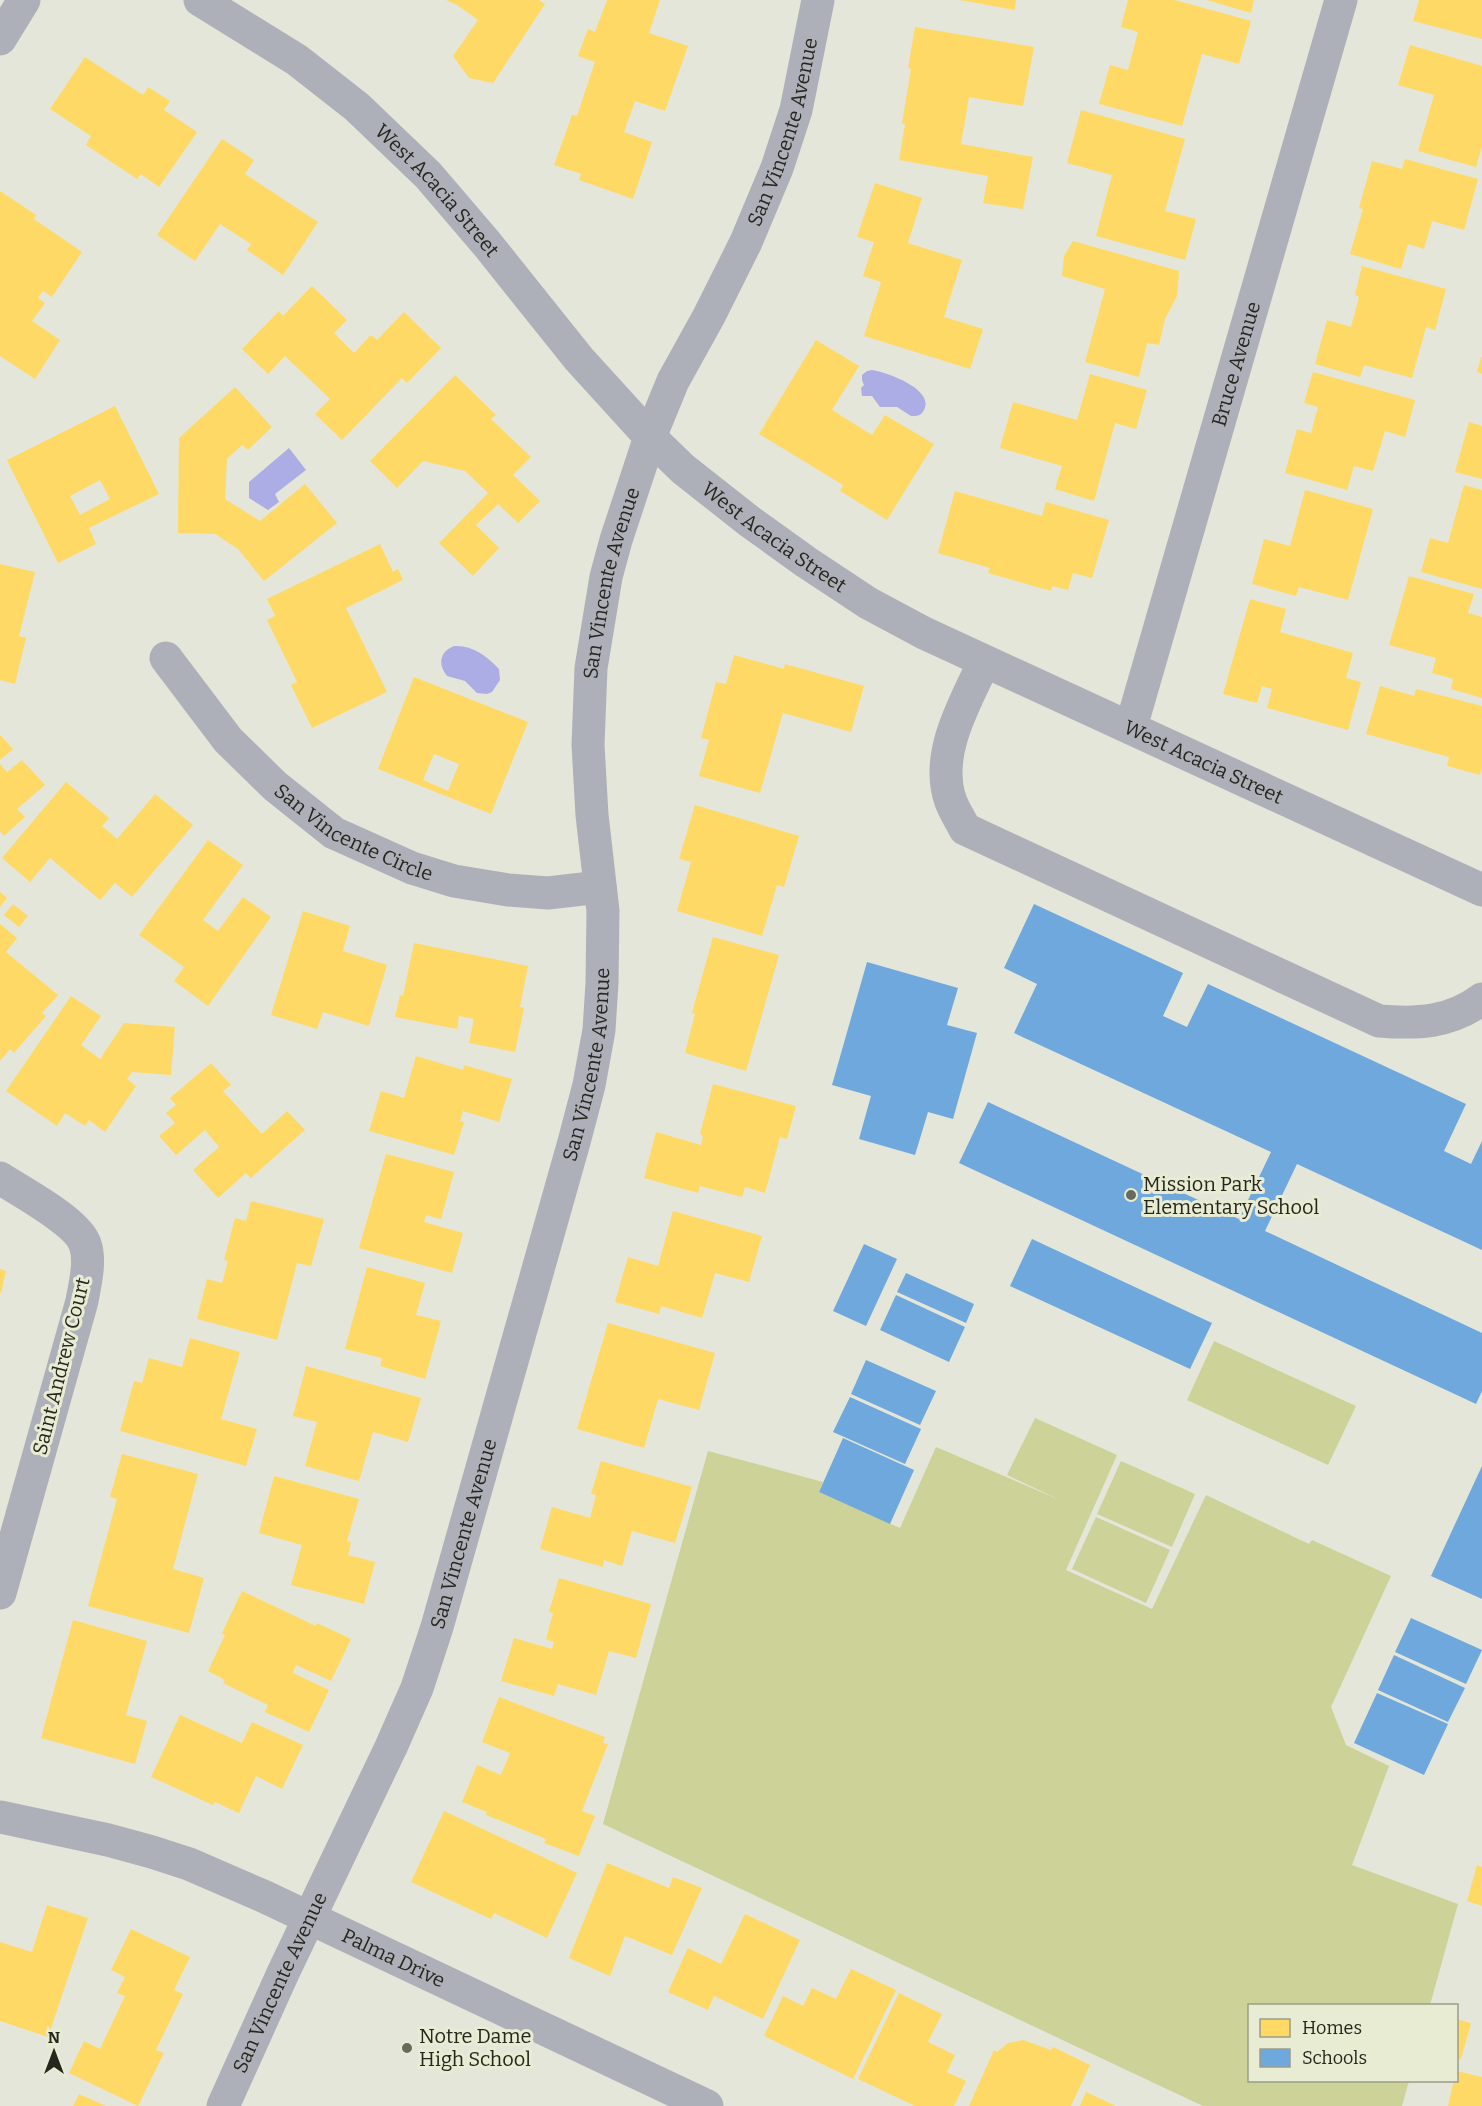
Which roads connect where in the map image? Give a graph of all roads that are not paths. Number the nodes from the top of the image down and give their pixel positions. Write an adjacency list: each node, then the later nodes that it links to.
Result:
1 (24, 0): 5 (street)
2 (201, 0): 6 (street, West Acacia Street)
3 (818, 0): 6 (street, San Vincente Avenue)
4 (1341, 0): 9 (street, Bruce Avenue)
5 (0, 39)
6 (650, 436): 8 (street, West Acacia Street); 10 (street, San Vincente Avenue)
7 (166, 658): 10 (street, San Vincente Circle)
8 (984, 662): 9 (street, West Acacia Street); 12 (street)
9 (1131, 727): 11 (street, West Acacia Street)
10 (600, 887): 16 (street, San Vincente Avenue)
11 (1482, 890)
12 (1482, 999)
13 (0, 1178): 14 (street, Saint Andrew Court)
14 (0, 1593)
15 (0, 1817): 16 (street, Palma Drive)
16 (309, 1918): 17 (street, San Vincente Avenue); 18 (street, Palma Drive)
17 (223, 2106)
18 (707, 2106)

